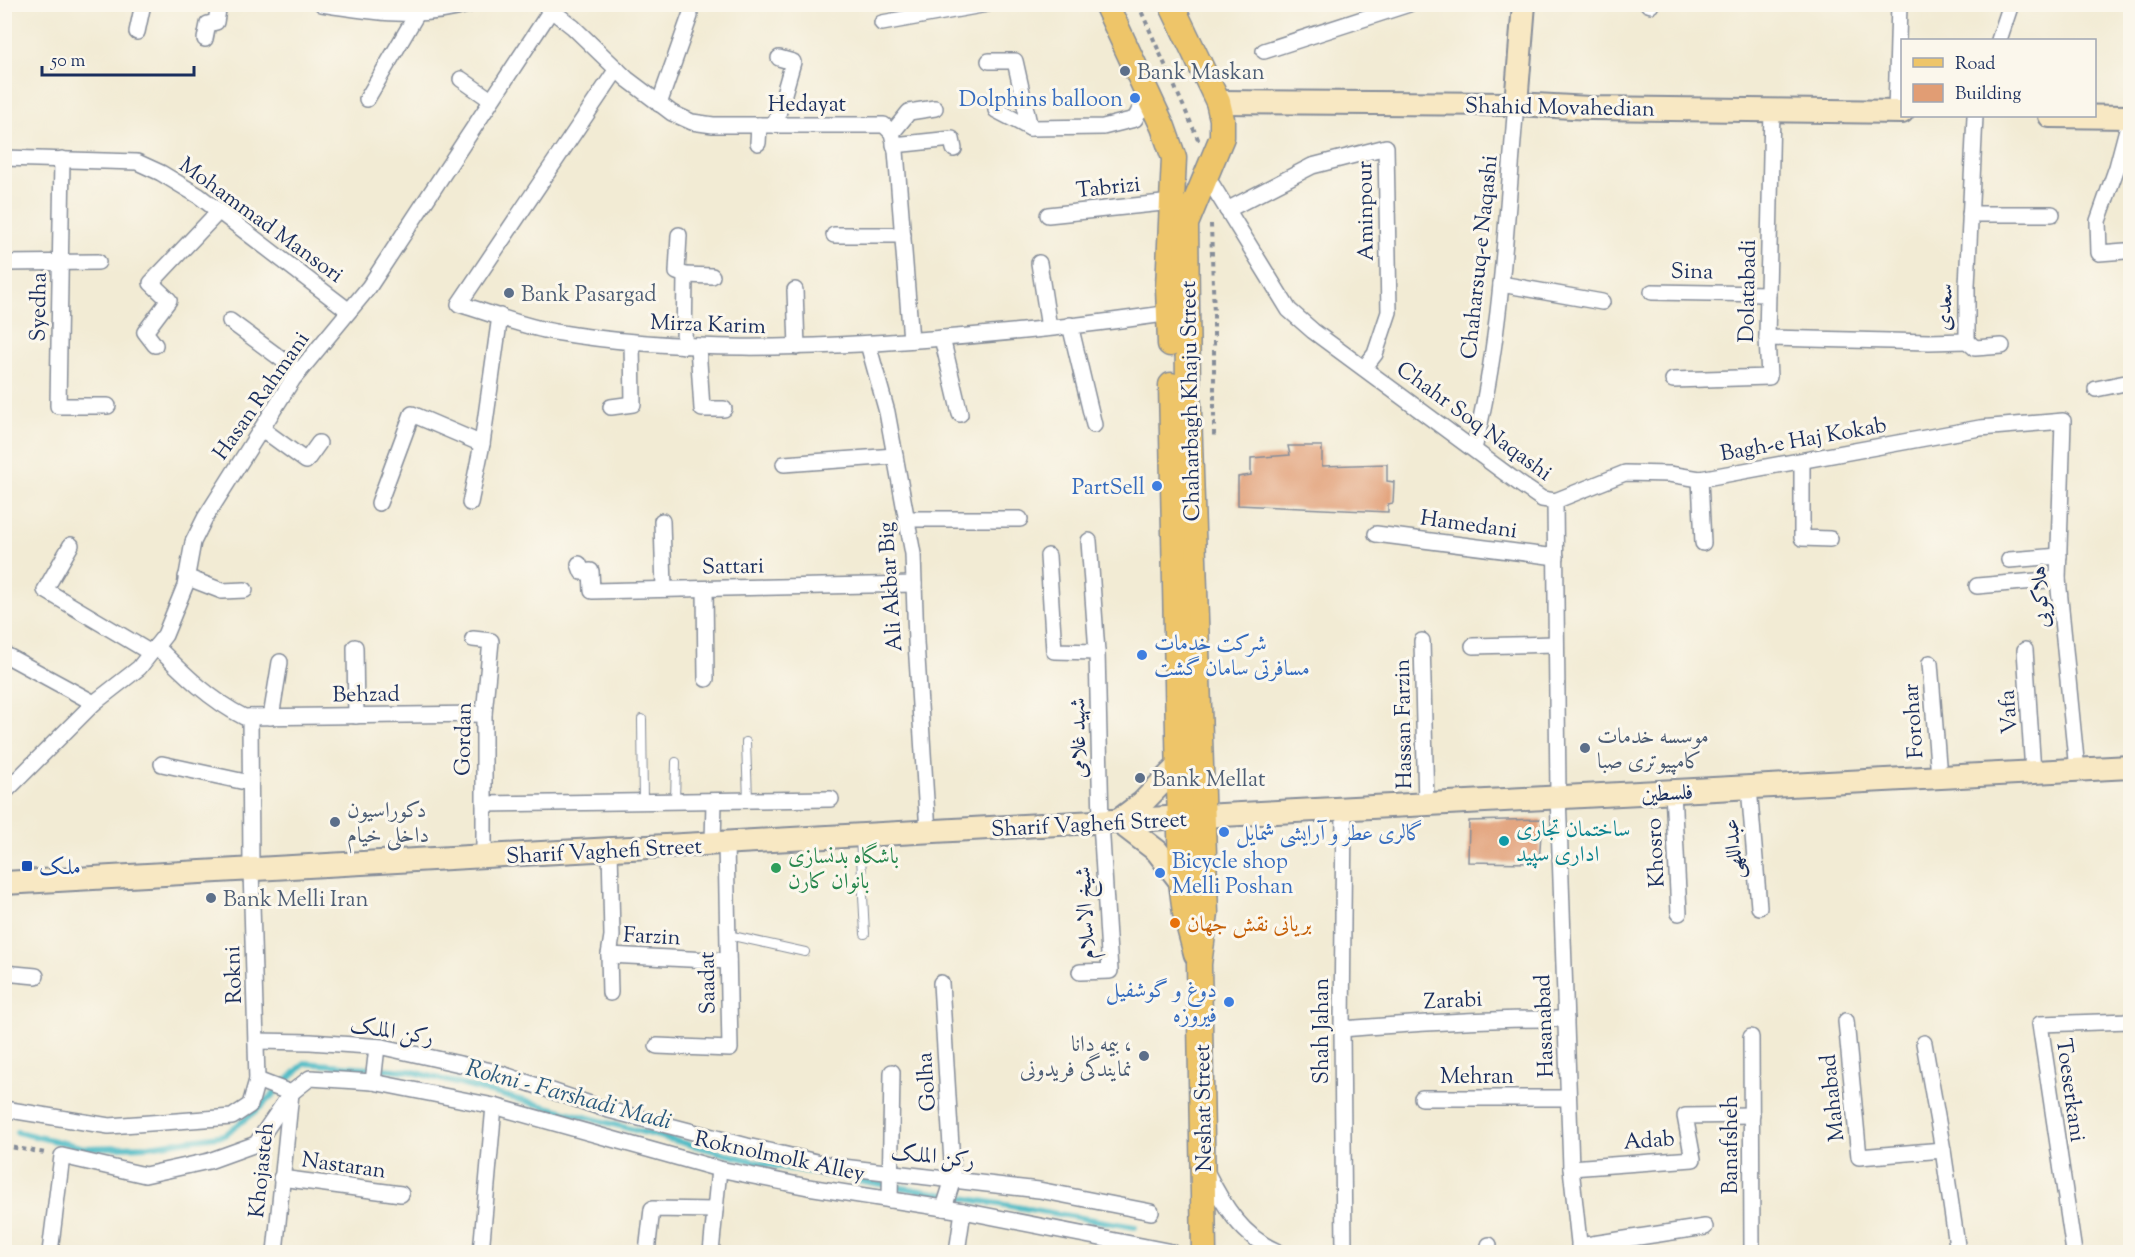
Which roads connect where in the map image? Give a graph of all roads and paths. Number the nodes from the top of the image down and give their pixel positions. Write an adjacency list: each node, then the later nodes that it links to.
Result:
1 (143, 4): 17 (street)
2 (219, 4): 18 (street)
3 (322, 4): 14 (street)
4 (471, 4): 14 (street)
5 (987, 4): 16 (street)
6 (1138, 4): 46 (path)
7 (1171, 4): 27 (main road, Chaharbagh Khaju Street)
8 (1524, 4): 29 (main road)
9 (1899, 4): 34 (street)
10 (2011, 4): 19 (street)
11 (1403, 5): 20 (street)
12 (550, 6): 23 (street, Hedayat); 26 (street, Hasan Rahmani)
13 (1111, 9): 30 (main road, Chaharbagh Khaju Street)
14 (418, 12): 25 (street)
15 (690, 16): 28 (street)
16 (882, 23)
17 (137, 32)
18 (205, 39)
19 (1999, 39)
20 (1264, 51)
21 (779, 58): 40 (street)
22 (989, 61): 41 (street)
23 (617, 69): 28 (street, Hedayat); 74 (street, Mirza Karim)
24 (461, 79): 26 (street)
25 (367, 99)
26 (491, 100): 72 (street, Hasan Rahmani)
27 (1218, 102): 29 (main road, Shahid Movahedian); 49 (main road, Chaharbagh Khaju Street)
28 (659, 104): 39 (street, Hedayat)
29 (1516, 104): 33 (main road, Shahid Movahedian); 67 (street, Chaharsuq-e Naqashi)
30 (1154, 106): 42 (street); 46 (main road, Chaharbagh Khaju Street)
31 (935, 108): 43 (street)
32 (996, 110): 41 (street)
33 (1772, 110): 34 (main road, Shahid Movahedian); 70 (street, Dolatabadi)
34 (1899, 112)
35 (1083, 114): 42 (street)
36 (1975, 117): 54 (street, سعدی)
37 (2090, 117): 38 (main road)
38 (2130, 118): 60 (street)
39 (759, 125): 40 (street, Hedayat); 44 (street)
40 (775, 125): 43 (street, Hedayat)
41 (1030, 128): 42 (street)
42 (1092, 128)
43 (893, 139): 45 (street); 59 (street)
44 (758, 144)
45 (954, 149)
46 (1172, 153): 49 (main road); 50 (main road, Chaharbagh Khaju Street)
47 (4, 158): 48 (street, Mohammad Mansori)
48 (62, 159): 52 (street, Mohammad Mansori); 64 (street, Syedha)
49 (1209, 167): 51 (street, Chahr Soq Naqashi); 170 (main road, Chaharbagh Khaju Street)
50 (1173, 202): 53 (street, Tabrizi); 73 (main road, Chaharbagh Khaju Street)
51 (1227, 210): 88 (street, Chahr Soq Naqashi); 88 (street, Aminpour)
52 (219, 211): 72 (street, Mohammad Mansori); 84 (street)
53 (1048, 214)
54 (1970, 214): 55 (street); 81 (street, سعدی)
55 (2052, 214)
56 (1210, 219): 102 (path)
57 (679, 235): 65 (street)
58 (834, 235): 59 (street)
59 (903, 235): 80 (street)
60 (2125, 251)
61 (99, 262): 64 (street)
62 (4, 263): 64 (street)
63 (1039, 263): 77 (street)
64 (60, 264): 93 (street, Syedha)
65 (685, 274): 66 (street); 85 (street)
66 (712, 276)
67 (1501, 284): 71 (street); 103 (street, Chaharsuq-e Naqashi)
68 (795, 290): 87 (street)
69 (1652, 292): 70 (street, Sina)
70 (1768, 294): 79 (street, Dolatabadi)
71 (1602, 302)
72 (349, 310): 89 (street, Hasan Rahmani)
73 (1170, 313): 76 (street, Mirza Karim); 152 (main road, Chaharbagh Khaju Street)
74 (500, 316): 82 (street, Mirza Karim); 101 (street)
75 (230, 321): 89 (street)
76 (1070, 325): 77 (street, Mirza Karim); 98 (street)
77 (1049, 328): 78 (street, Mirza Karim)
78 (942, 338): 80 (street, Mirza Karim); 96 (street)
79 (1767, 338): 81 (street, سعدی); 90 (street, Dolatabadi)
80 (911, 340): 83 (street, Mirza Karim)
81 (1967, 341): 86 (street)
82 (632, 342): 85 (street, Mirza Karim); 94 (street)
83 (868, 344): 87 (street, Mirza Karim); 104 (street, Ali Akbar Big)
84 (155, 345)
85 (691, 346): 87 (street, Mirza Karim); 95 (street)
86 (2002, 346)
87 (797, 347)
88 (1365, 368): 103 (street, Chahr Soq Naqashi)
89 (299, 372): 99 (street, Hasan Rahmani)
90 (1673, 380)
91 (2130, 382): 92 (street)
92 (2096, 388)
93 (108, 406)
94 (611, 407)
95 (724, 409)
96 (960, 414)
97 (2063, 421): 105 (street, Bagh-e Haj Kokab); 120 (street, هلاکویی)
98 (1094, 424)
99 (262, 429): 100 (street); 124 (street, Hasan Rahmani)
100 (320, 443)
101 (482, 444): 109 (street); 110 (street)
102 (1214, 446)
103 (1474, 448): 108 (street, Chahr Soq Naqashi)
104 (895, 456): 106 (street); 111 (street, Ali Akbar Big)
105 (1802, 462): 107 (street, Bagh-e Haj Kokab); 115 (street)
106 (784, 464)
107 (1700, 479): 108 (street, Bagh-e Haj Kokab); 117 (street)
108 (1555, 501): 121 (street, Chahr Soq Naqashi)
109 (379, 503)
110 (470, 503)
111 (907, 519): 112 (street); 126 (street, Ali Akbar Big)
112 (1020, 519)
113 (662, 521): 128 (street)
114 (1376, 534): 121 (street, Hamedani)
115 (1830, 539)
116 (1089, 541): 138 (street, شهید غلامی)
117 (1703, 543)
118 (71, 545): 136 (street)
119 (1048, 556): 138 (street)
120 (2059, 556): 122 (street); 125 (street, هلاکویی)
121 (1556, 557): 133 (street, Chahr Soq Naqashi)
122 (2009, 560)
123 (579, 564): 128 (street, Sattari)
124 (186, 577): 130 (street); 136 (street, Hasan Rahmani)
125 (2058, 579): 127 (street); 154 (street, هلاکویی)
126 (914, 584): 129 (street, Sattari); 172 (street, Ali Akbar Big)
127 (1977, 586)
128 (664, 589): 129 (street, Sattari)
129 (705, 589): 142 (street)
130 (244, 590)
131 (473, 639): 144 (street, Gordan)
132 (1422, 641): 167 (street, Hassan Farzin)
133 (1556, 644): 134 (street); 161 (street, Chahr Soq Naqashi)
134 (1473, 646)
135 (355, 647): 145 (street)
136 (153, 650): 143 (street, Hasan Rahmani); 146 (street, Behzad)
137 (2025, 650): 155 (street, Vafa)
138 (1097, 652): 171 (street, شهید غلامی)
139 (4, 654): 143 (street)
140 (279, 662): 147 (street)
141 (1930, 663): 156 (street, Forohar)
142 (706, 679)
143 (94, 703): 160 (street, Hasan Rahmani)
144 (484, 714): 145 (street, Behzad); 168 (street, Gordan)
145 (356, 716): 147 (street, Behzad)
146 (250, 717): 147 (street, Behzad); 157 (street)
147 (270, 717)
148 (642, 719): 166 (lane)
149 (746, 742): 163 (lane)
150 (676, 762): 164 (lane)
151 (162, 764): 157 (street)
152 (1179, 765): 170 (main road, Chaharbagh Khaju Street); 171 (main road)
153 (2130, 765): 154 (main road, فلسطین); 155 (lane)
154 (2077, 770): 155 (main road, فلسطین)
155 (2033, 771): 156 (main road, فلسطین)
156 (1938, 776): 158 (main road, فلسطین); 161 (lane)
157 (250, 783): 177 (street)
158 (1749, 787): 159 (main road, فلسطین); 180 (street, عبداللهی)
159 (1673, 791): 161 (main road, فلسطین); 181 (street, Khosro)
160 (4, 793)
161 (1558, 796): 167 (main road, فلسطین); 193 (street, Hasanabad)
162 (831, 799): 163 (street)
163 (747, 800): 165 (street)
164 (675, 801): 165 (street); 166 (street)
165 (714, 801): 174 (street)
166 (643, 802): 168 (street)
167 (1426, 803): 169 (main road, فلسطین); 170 (lane)
168 (484, 804): 176 (street, Gordan)
169 (1344, 809): 170 (main road, فلسطین); 196 (street, Shah Jahan)
170 (1191, 817): 171 (main road, Sharif Vaghefi Street); 178 (main road); 187 (main road)
171 (1110, 822): 172 (main road, Sharif Vaghefi Street); 178 (main road); 188 (street, شیخ الاسلام)
172 (928, 832): 173 (main road, Sharif Vaghefi Street)
173 (860, 835): 174 (main road, Sharif Vaghefi Street); 182 (lane)
174 (719, 843): 175 (main road, Sharif Vaghefi Street); 183 (street, Saadat)
175 (610, 849): 176 (main road, Sharif Vaghefi Street); 185 (street, Farzin)
176 (484, 856): 177 (main road, Sharif Vaghefi Street)
177 (251, 869): 179 (main road, Sharif Vaghefi Street); 198 (street, Rokni)
178 (1181, 882): 187 (main road)
179 (4, 883)
180 (1759, 907)
181 (1680, 913)
182 (865, 934)
183 (728, 935): 184 (lane); 186 (street, Saadat)
184 (805, 952)
185 (609, 955): 186 (street, Farzin); 192 (street, Farzin)
186 (728, 961): 200 (street, Saadat)
187 (1199, 964): 215 (main road, Neshat Street)
188 (1080, 972)
189 (4, 973): 190 (street)
190 (36, 976)
191 (941, 982): 220 (street, Golha)
192 (610, 993)
193 (1566, 1019): 196 (street, Zarabi); 207 (street, Hasanabad)
194 (1846, 1021): 212 (street, Mahabad)
195 (2130, 1021): 242 (street, Toeserkani)
196 (1342, 1029): 239 (street, Shah Jahan)
197 (1751, 1037): 210 (street, Banafsheh)
198 (256, 1041): 201 (street, رکن الملک); 203 (street, Rokni)
199 (1924, 1043): 212 (street)
200 (657, 1046)
201 (377, 1047): 204 (street); 214 (street, رکن الملک)
202 (892, 1072): 218 (street)
203 (257, 1080): 205 (street); 209 (street)
204 (373, 1082): 205 (street, Roknolmolk Alley); 208 (street, Roknolmolk Alley)
205 (291, 1093): 213 (street, Roknolmolk Alley); 219 (street, Khojasteh)
206 (1422, 1098): 207 (street, Mehran)
207 (1568, 1098): 216 (street, Hasanabad)
208 (494, 1106): 217 (street, Roknolmolk Alley); 232 (street)
209 (4, 1109)
210 (1752, 1115): 216 (street, Adab); 240 (street, Banafsheh)
211 (4, 1146): 213 (path)
212 (1943, 1150): 241 (street)
213 (62, 1156): 230 (street)
214 (802, 1159): 218 (street, رکن الملک); 221 (street)
215 (1204, 1167): 237 (main road, Neshat Street); 238 (street)
216 (1571, 1168): 229 (street, Hasanabad)
217 (719, 1169): 221 (street, Roknolmolk Alley); 225 (street)
218 (891, 1173): 220 (street, رکن الملک); 223 (street)
219 (281, 1178): 222 (street, Nastaran); 231 (street, Khojasteh)
220 (953, 1179): 224 (street); 227 (street, رکن الملک)
221 (794, 1184): 223 (street, Roknolmolk Alley)
222 (401, 1194)
223 (890, 1200): 224 (street, Roknolmolk Alley)
224 (944, 1208): 226 (street, Roknolmolk Alley)
225 (715, 1210): 233 (street); 234 (street)
226 (963, 1211): 235 (street); 236 (street, Roknolmolk Alley)
227 (1151, 1212)
228 (1705, 1227): 229 (street)
229 (1580, 1249)
230 (50, 1252)
231 (275, 1252)
232 (481, 1252)
233 (647, 1252)
234 (711, 1252)
235 (957, 1252)
236 (1172, 1252)
237 (1204, 1252)
238 (1278, 1252)
239 (1344, 1252)
240 (1752, 1252)
241 (1958, 1252)
242 (2074, 1252)

